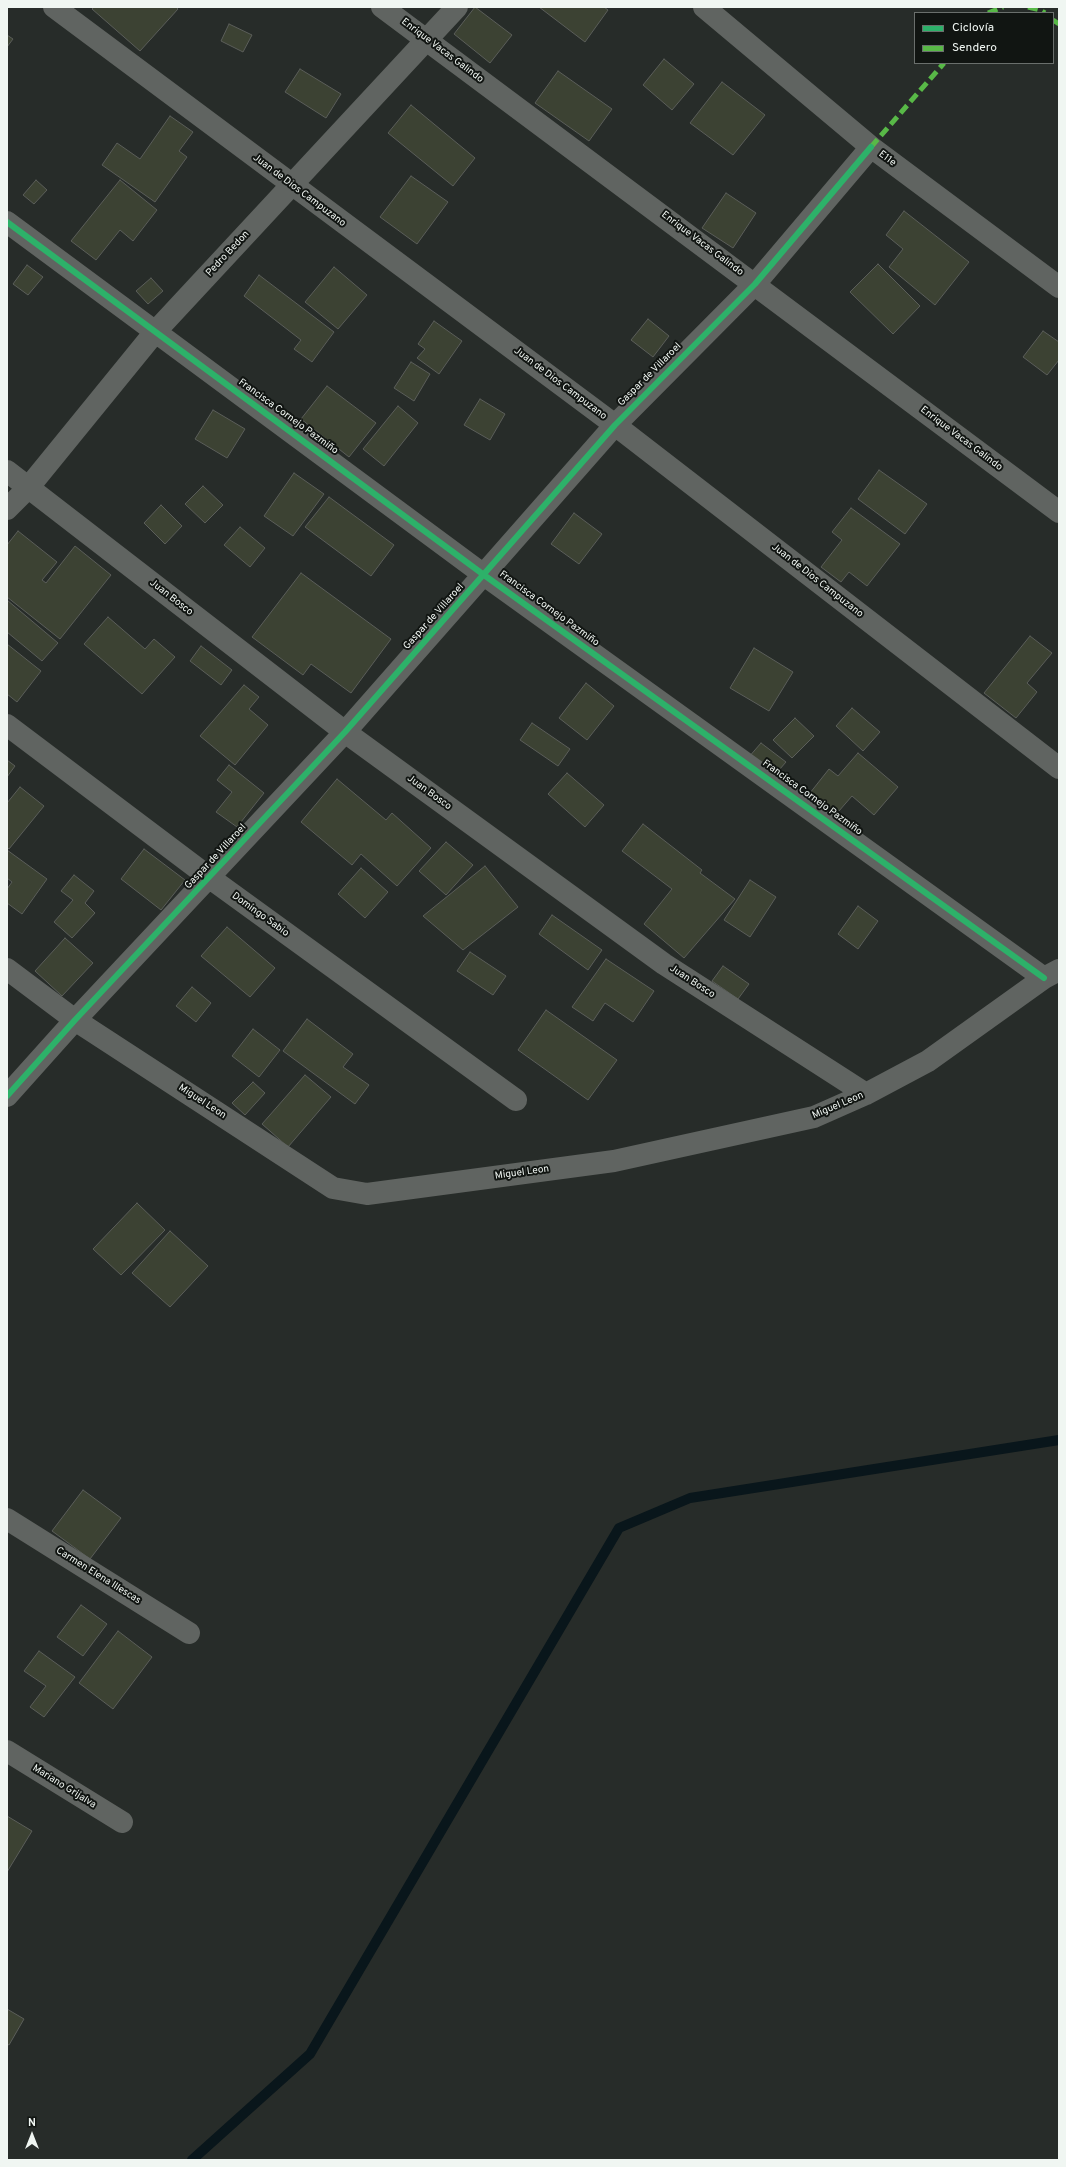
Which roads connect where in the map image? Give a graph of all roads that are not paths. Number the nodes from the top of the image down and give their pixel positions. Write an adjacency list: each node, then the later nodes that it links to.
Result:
1 (54, 7): 7 (street, Juan de Dios Campuzano)
2 (382, 7): 5 (street, Enrique Vacas Galindo)
3 (457, 7): 5 (street, Pedro Bedon)
4 (704, 7): 6 (street, E11e)
5 (426, 39): 7 (street, Pedro Bedon); 9 (street, Enrique Vacas Galindo)
6 (871, 147): 9 (street, Gaspar de Villaroel); 10 (street, E11e)
7 (291, 186): 11 (street, Pedro Bedon); 12 (street, Juan de Dios Campuzano)
8 (7, 222): 11 (street, Francisca Cornejo Pazmiño)
9 (755, 284): 12 (street, Gaspar de Villaroel); 16 (street, Enrique Vacas Galindo)
10 (1059, 287)
11 (155, 332): 14 (street, Pedro Bedon); 17 (street, Francisca Cornejo Pazmiño)
12 (614, 425): 17 (street, Gaspar de Villaroel); 20 (street, Juan de Dios Campuzano)
13 (7, 471): 14 (street, Juan Bosco)
14 (28, 488): 15 (street, Pedro Bedon); 19 (street, Juan Bosco)
15 (7, 509)
16 (1059, 512)
17 (484, 575): 19 (street, Gaspar de Villaroel); 23 (street, Francisca Cornejo Pazmiño)
18 (7, 725): 21 (street, Domingo Sabio)
19 (345, 732): 21 (street, Gaspar de Villaroel); 25 (street, Juan Bosco)
20 (1059, 768)
21 (210, 878): 24 (street, Gaspar de Villaroel); 27 (street, Domingo Sabio)
22 (7, 968): 24 (street, Miguel Leon)
23 (1052, 974): 25 (street, Miguel Leon)
24 (75, 1020): 25 (street, Miguel Leon); 26 (street, Gaspar de Villaroel)
25 (866, 1094)
26 (7, 1096)
27 (516, 1100)
28 (7, 1519): 29 (street, Carmen Elena Illescas)
29 (189, 1633)
30 (7, 1752): 31 (street, Mariano Grijalva)
31 (122, 1822)

